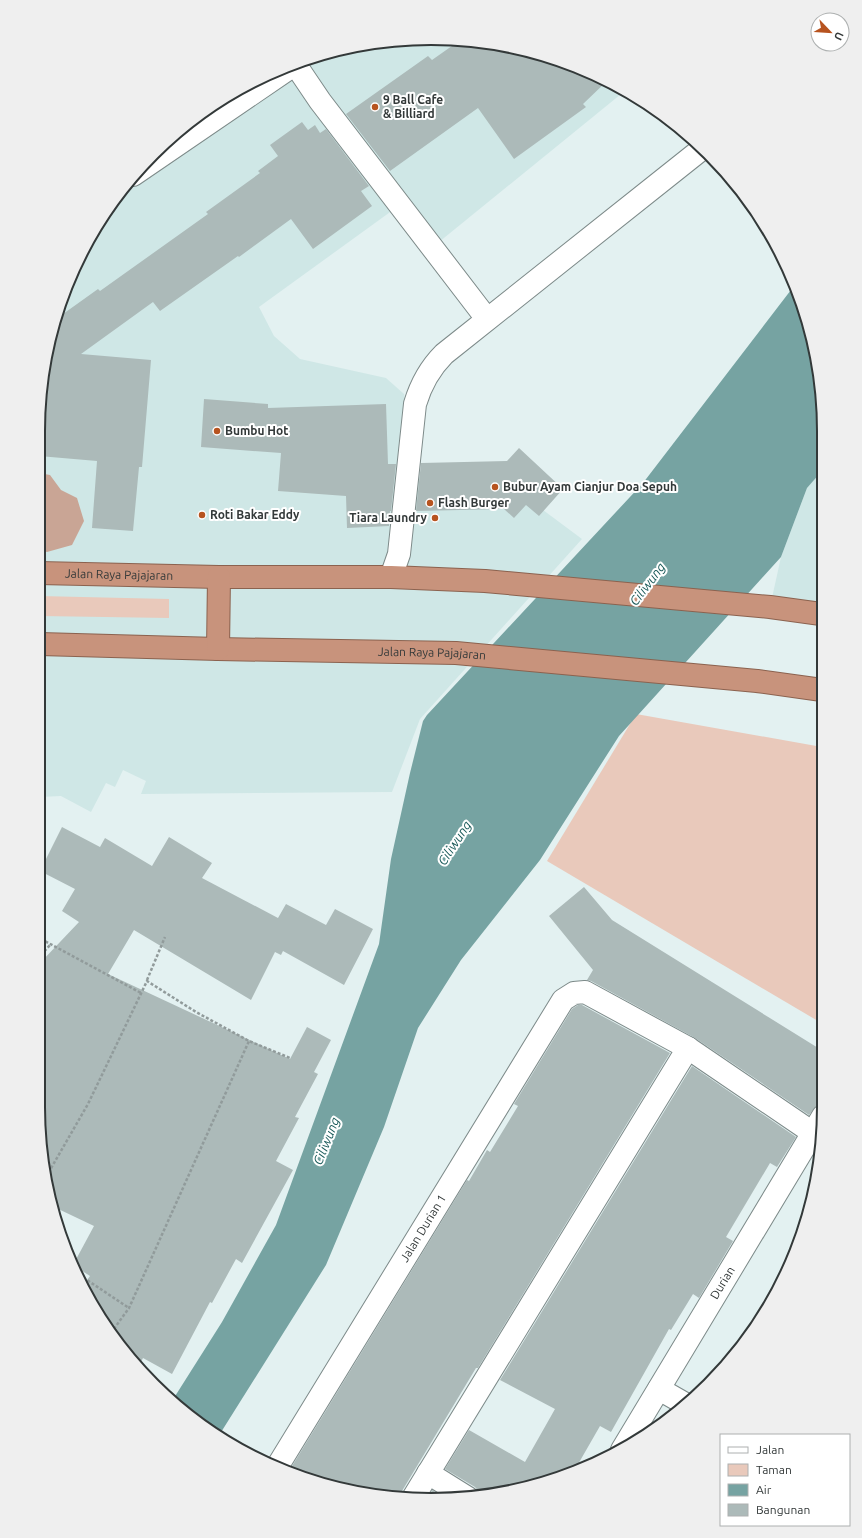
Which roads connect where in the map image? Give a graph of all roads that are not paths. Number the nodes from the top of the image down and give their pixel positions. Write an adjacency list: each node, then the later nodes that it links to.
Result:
1 (297, 69): 5 (street)
2 (276, 77): 4 (street)
3 (697, 152): 5 (street)
4 (158, 158)
5 (487, 319): 8 (street)
6 (45, 573): 7 (highway, Jalan Raya Pajajaran)
7 (219, 577): 8 (highway, Jalan Raya Pajajaran); 11 (highway)
8 (391, 577): 9 (highway, Jalan Raya Pajajaran)
9 (817, 613)
10 (45, 644): 11 (highway, Jalan Raya Pajajaran)
11 (218, 649): 12 (highway, Jalan Raya Pajajaran)
12 (817, 689)
13 (688, 1048): 14 (street); 19 (street, Jalan Durian 1); 20 (street)
14 (816, 1123)
15 (816, 1127): 16 (street, Durian)
16 (659, 1389): 17 (street); 18 (street, Durian)
17 (681, 1401)
18 (630, 1438)
19 (280, 1462)
20 (428, 1473): 21 (street); 22 (street)
21 (416, 1492)
22 (458, 1492)

